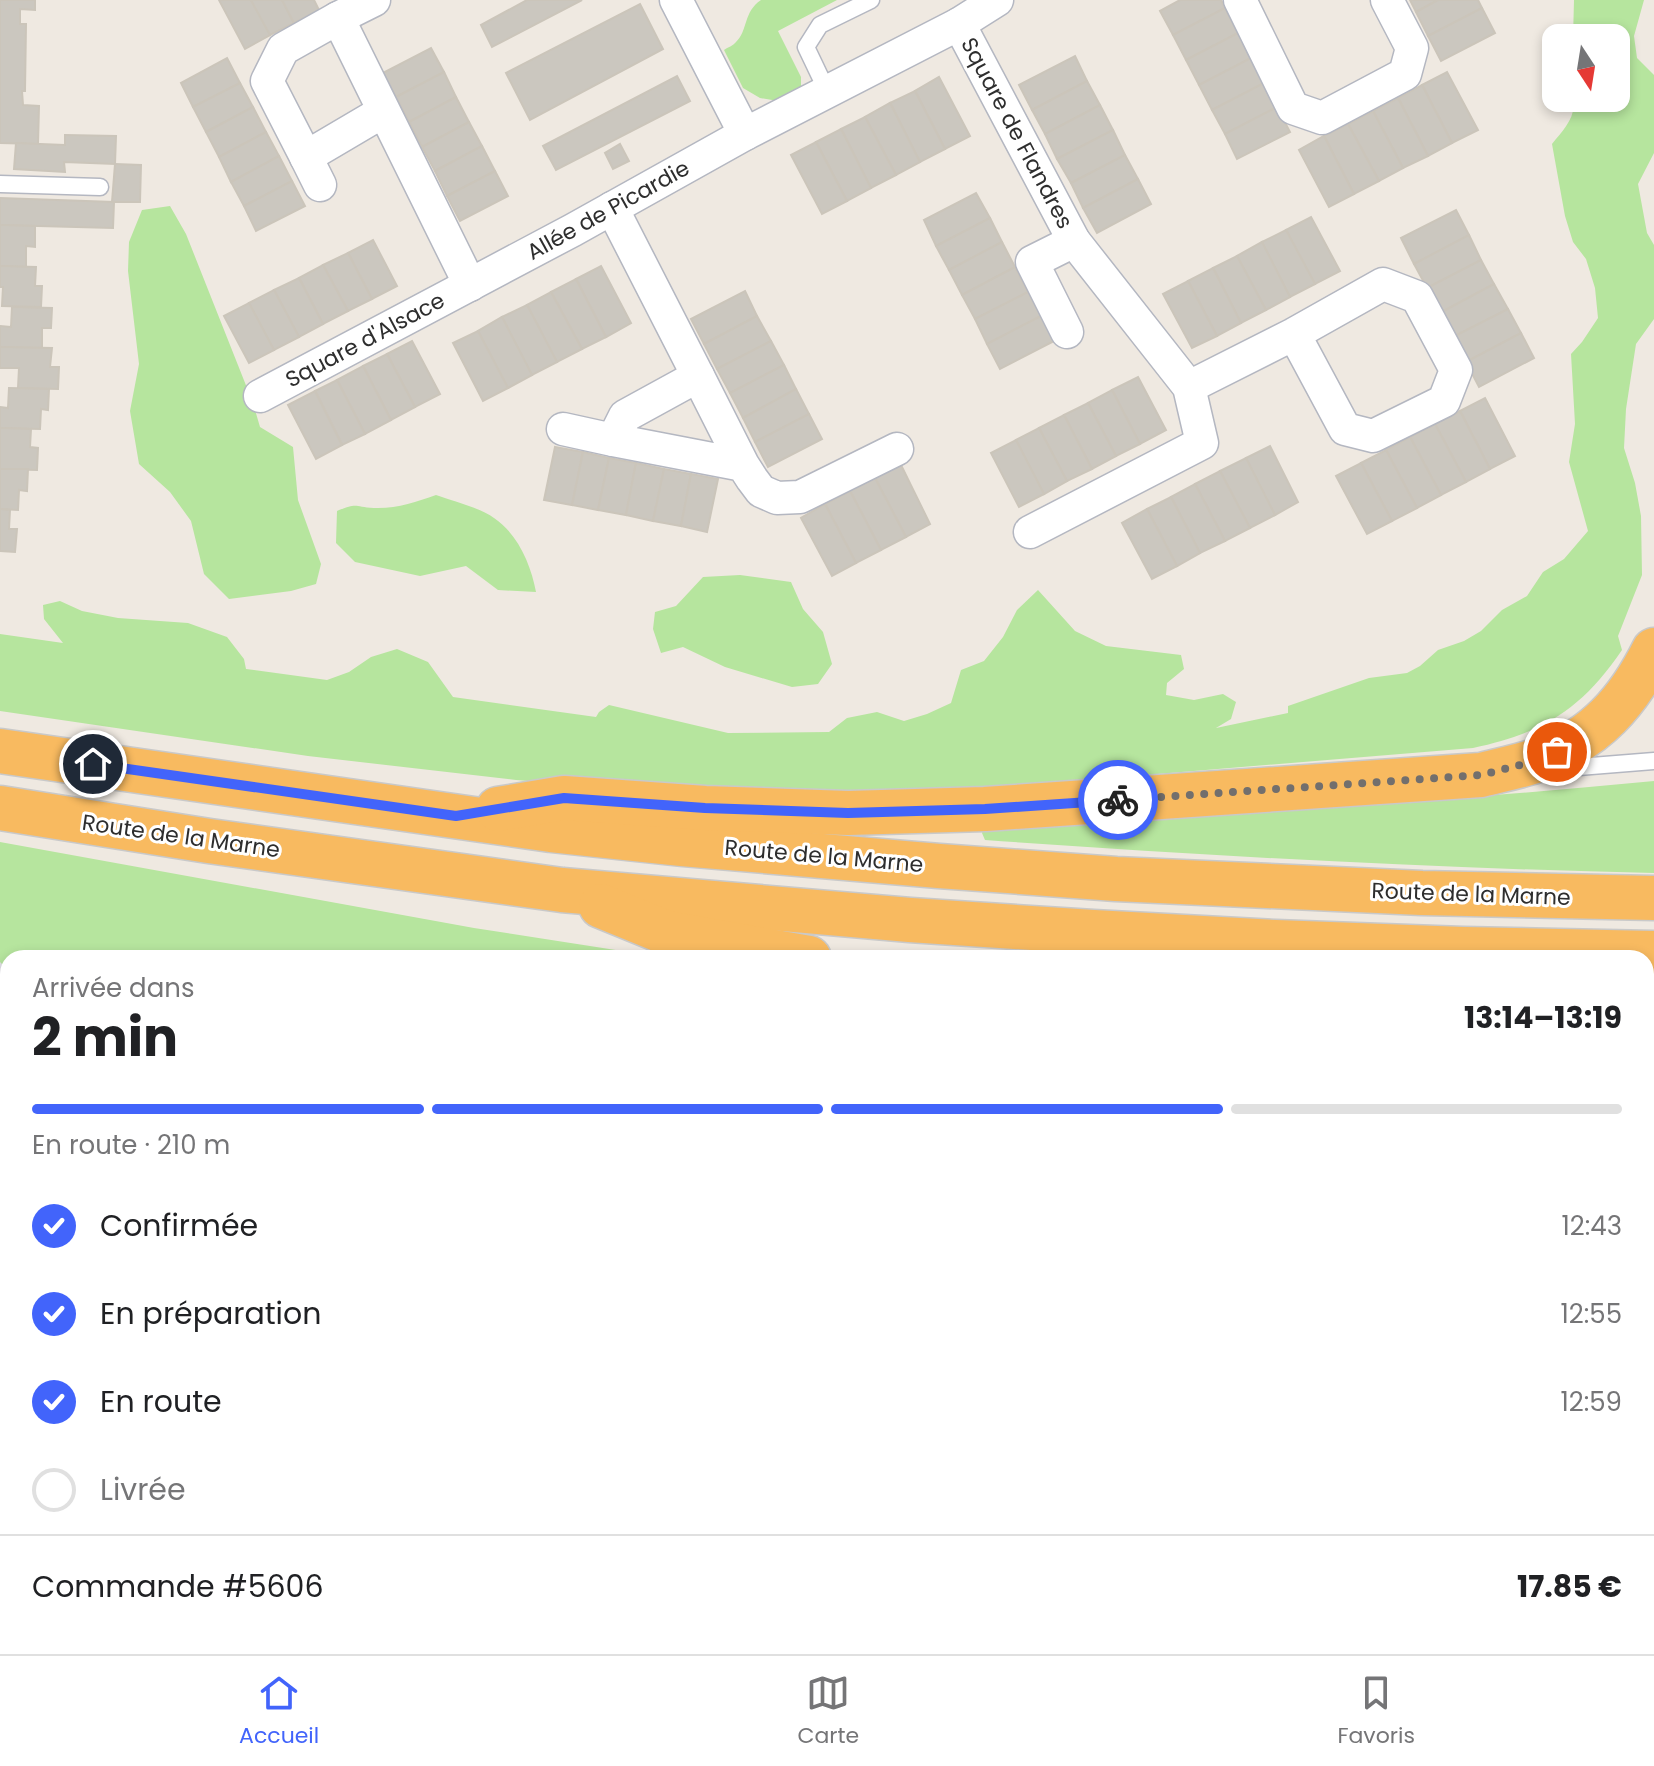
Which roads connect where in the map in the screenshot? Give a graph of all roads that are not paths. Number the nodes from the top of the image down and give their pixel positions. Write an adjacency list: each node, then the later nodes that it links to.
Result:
1 (374, 0): 7 (street)
2 (677, 0): 11 (street)
3 (871, 0): 9 (lane)
4 (997, 0): 8 (street, Allée de Picardie)
5 (1240, 0): 6 (street)
6 (1387, 0)
7 (338, 18): 10 (street); 10 (street)
8 (959, 24): 9 (street, Allée de Picardie); 15 (street, Square de Flandres)
9 (827, 91): 11 (street, Allée de Picardie)
10 (384, 111): 16 (street)
11 (745, 134): 14 (street, Allée de Picardie)
12 (0, 184): 13 (lane)
13 (100, 187)
14 (612, 208): 16 (street, Allée de Picardie); 19 (street)
15 (1074, 241): 17 (street, Square de Flandres); 20 (street, Square de Flandres)
16 (470, 285): 21 (street, Square d'Alsace)
17 (1067, 332)
18 (1294, 334): 18 (street); 20 (street)
19 (698, 376): 23 (street); 25 (street)
20 (1189, 387): 26 (street, Square de Flandres)
21 (260, 396)
22 (563, 429): 23 (street)
23 (613, 440): 25 (street)
24 (897, 449): 25 (street)
25 (743, 465)
26 (1030, 532)
27 (1654, 650): 30 (highway)
28 (0, 751): 32 (highway, Route de la Marne)
29 (1654, 761): 30 (lane)
30 (1481, 775): 32 (highway)
31 (0, 808): 33 (highway, Route de la Marne)
32 (456, 816): 34 (highway, Route de la Marne)
33 (562, 890): 35 (highway); 36 (highway, Route de la Marne)
34 (1654, 898)
35 (764, 950)
36 (1545, 950)

